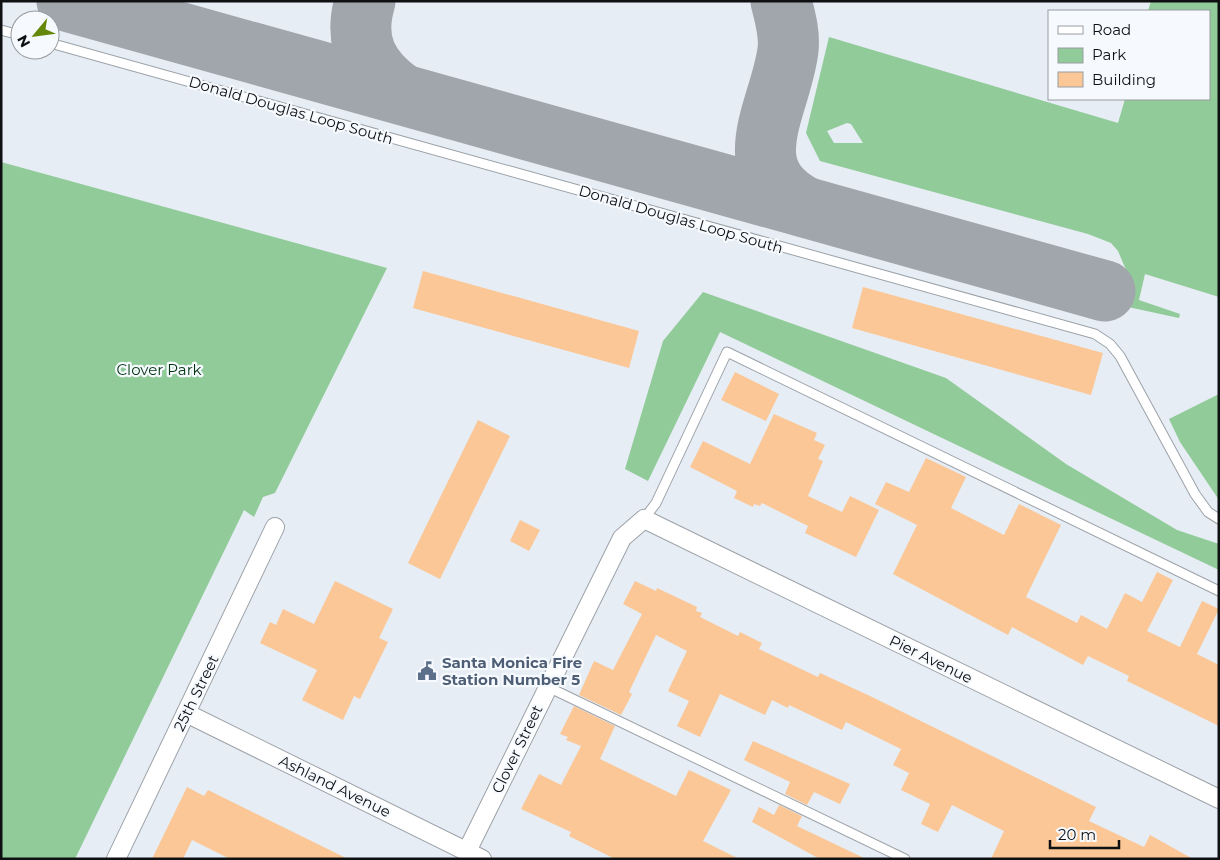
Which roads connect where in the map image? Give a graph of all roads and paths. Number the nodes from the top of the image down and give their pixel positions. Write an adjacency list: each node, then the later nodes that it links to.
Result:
1 (60, 46): 3 (lane, Donald Douglas Loop South)
2 (644, 519): 5 (lane); 6 (street, Clover Street); 8 (street, Pier Avenue)
3 (1219, 519)
4 (275, 527): 7 (street, 25th Street)
5 (1219, 591)
6 (548, 687): 9 (street, Clover Street); 11 (lane)
7 (186, 713): 9 (street, Ashland Avenue); 10 (street, 25th Street)
8 (1219, 800)
9 (474, 855)
10 (116, 859)
11 (905, 859)

